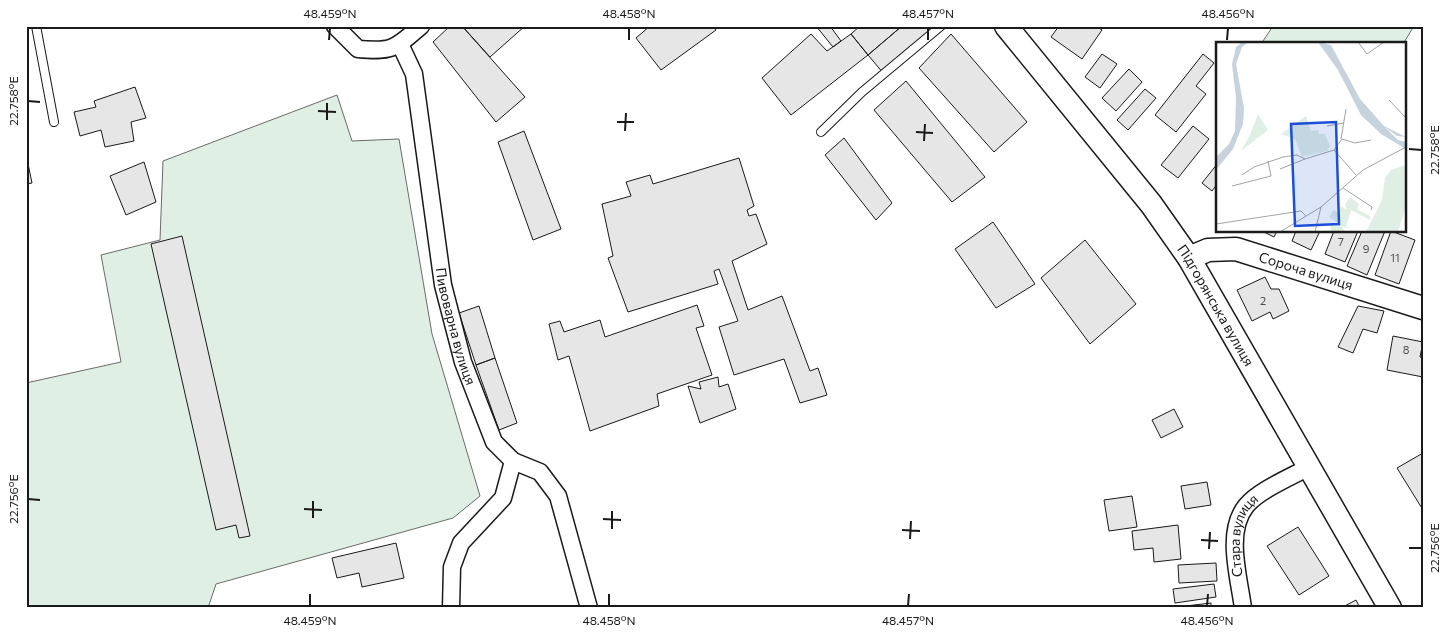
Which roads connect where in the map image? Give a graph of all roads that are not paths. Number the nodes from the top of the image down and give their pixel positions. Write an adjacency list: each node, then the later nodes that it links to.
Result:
1 (36, 26): 7 (lane)
2 (336, 26): 6 (street)
3 (421, 26): 6 (street)
4 (941, 26): 8 (lane)
5 (1006, 26): 9 (main road, Підгорянська вулиця)
6 (400, 44): 11 (street, Пивоварна вулиця)
7 (54, 122)
8 (822, 132)
9 (1189, 258): 10 (main road, Сороча вулиця); 12 (main road, Підгорянська вулиця)
10 (1423, 308)
11 (513, 461): 13 (street); 14 (street)
12 (1309, 467): 15 (street, Стара вулиця); 16 (main road, Підгорянська вулиця)
13 (451, 608)
14 (589, 608)
15 (1243, 608)
16 (1390, 608)

